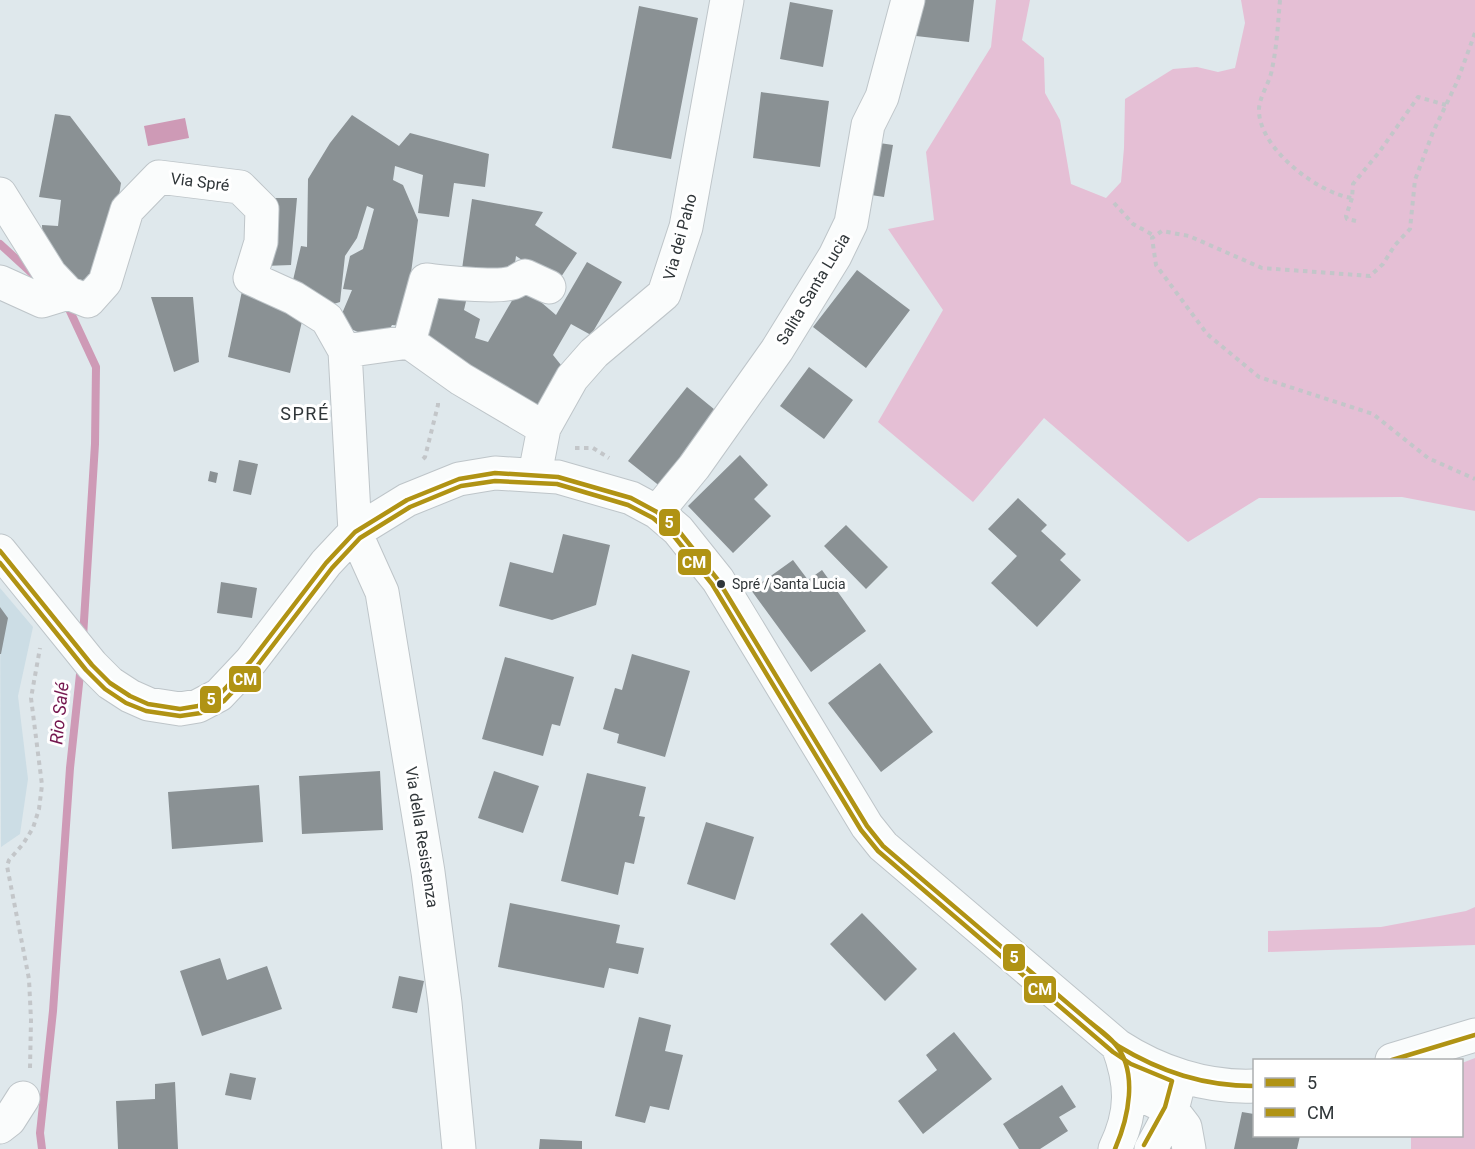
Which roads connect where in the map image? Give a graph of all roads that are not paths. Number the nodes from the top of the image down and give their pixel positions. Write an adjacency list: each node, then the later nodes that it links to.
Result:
1 (728, 0): 9 (street, Via dei Paho)
2 (908, 0): 11 (street, Salita Santa Lucia)
3 (0, 194): 6 (street)
4 (0, 282): 6 (street)
5 (549, 287): 7 (street)
6 (55, 297): 8 (street, Via Spré)
7 (420, 350): 8 (street); 9 (street)
8 (345, 351): 12 (street, Via della Resistenza)
9 (544, 428): 10 (street)
10 (534, 474): 11 (street); 12 (street)
11 (664, 504): 15 (street)
12 (356, 532): 13 (street); 23 (street, Via della Resistenza)
13 (0, 551)
14 (1475, 1035): 16 (street)
15 (1118, 1046): 17 (street); 19 (street)
16 (1395, 1059)
17 (1181, 1077): 18 (street); 21 (street)
18 (1253, 1086)
19 (1130, 1089): 21 (street); 24 (street)
20 (23, 1098): 22 (street)
21 (1172, 1110): 25 (street); 26 (street)
22 (0, 1127)
23 (459, 1149)
24 (1114, 1149)
25 (1151, 1149)
26 (1189, 1149)

